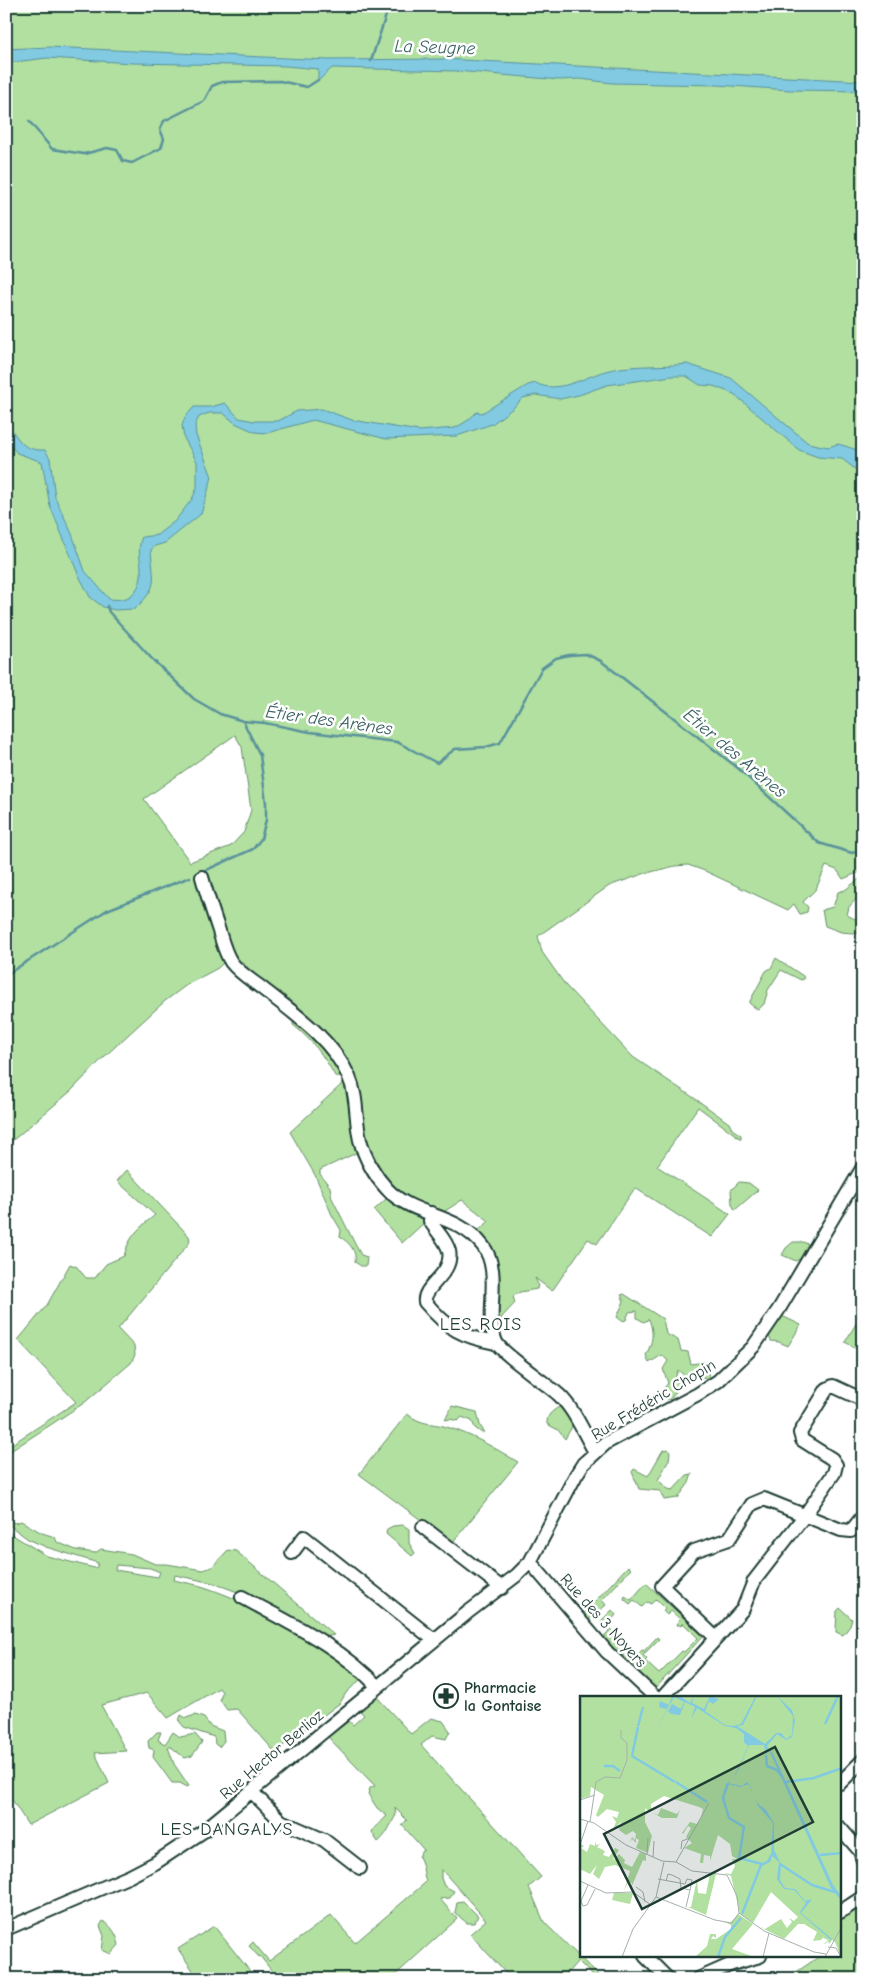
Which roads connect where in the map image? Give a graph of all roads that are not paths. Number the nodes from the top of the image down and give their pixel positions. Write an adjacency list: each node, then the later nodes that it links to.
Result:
1 (202, 877): 3 (street)
2 (863, 1166): 6 (street, Rue Frédéric Chopin)
3 (431, 1213): 4 (street); 4 (street)
4 (496, 1343): 6 (street)
5 (863, 1402): 7 (street)
6 (595, 1452): 11 (street, Rue Frédéric Chopin)
7 (805, 1515): 8 (street); 14 (street); 14 (street)
8 (863, 1516)
9 (423, 1527): 12 (street)
10 (292, 1553): 15 (street)
11 (530, 1562): 12 (street, Rue Hector Berlioz); 17 (street, Rue des 3 Noyers)
12 (502, 1588): 15 (street, Rue Hector Berlioz)
13 (242, 1598): 16 (street)
14 (716, 1638): 18 (street)
15 (434, 1640): 16 (street, Rue Hector Berlioz)
16 (377, 1686): 21 (street, Rue Hector Berlioz)
17 (654, 1696)
18 (664, 1696)
19 (863, 1760): 20 (street)
20 (842, 1781)
21 (252, 1791): 24 (street); 27 (street, Rue Hector Berlioz)
22 (842, 1830): 23 (street)
23 (863, 1861)
24 (360, 1868)
25 (863, 1898): 26 (street)
26 (842, 1911)
27 (6, 1929)
28 (647, 1958): 30 (street)
29 (753, 1958): 31 (street)
30 (668, 1979)
31 (698, 1979)

